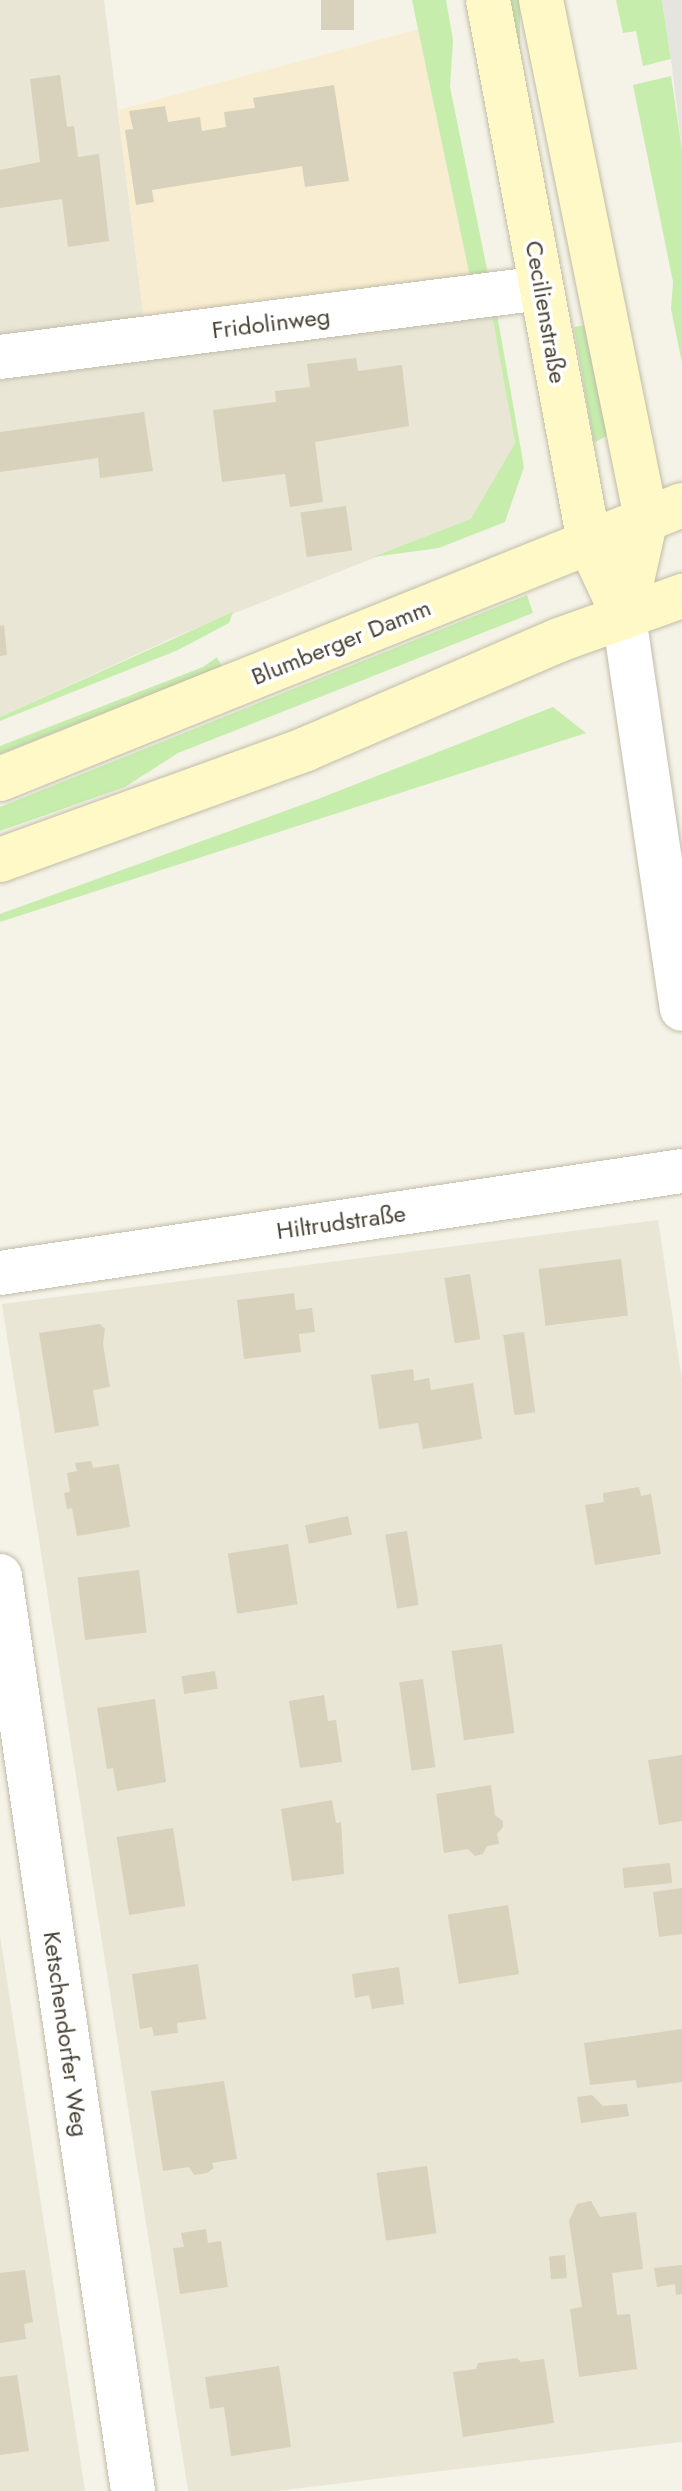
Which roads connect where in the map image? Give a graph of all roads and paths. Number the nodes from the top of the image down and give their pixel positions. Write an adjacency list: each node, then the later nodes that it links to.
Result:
1 (488, 0): 3 (main road, Cecilienstraße)
2 (541, 0): 5 (main road, Cecilienstraße)
3 (542, 288): 4 (street, Fridolinweg); 6 (main road, Cecilienstraße)
4 (0, 357)
5 (664, 512): 6 (main road, Blumberger Damm); 8 (main road, Cecilienstraße)
6 (589, 542): 8 (main road, Cecilienstraße); 9 (main road, Blumberger Damm)
7 (682, 596): 8 (main road)
8 (624, 617): 10 (main road); 11 (street, Cecilienstraße)
9 (0, 779)
10 (0, 860)
11 (682, 1009)
12 (682, 1171): 13 (street, Hiltrudstraße)
13 (0, 1273)
14 (0, 1576): 15 (street, Ketschendorfer Weg)
15 (133, 2491)

